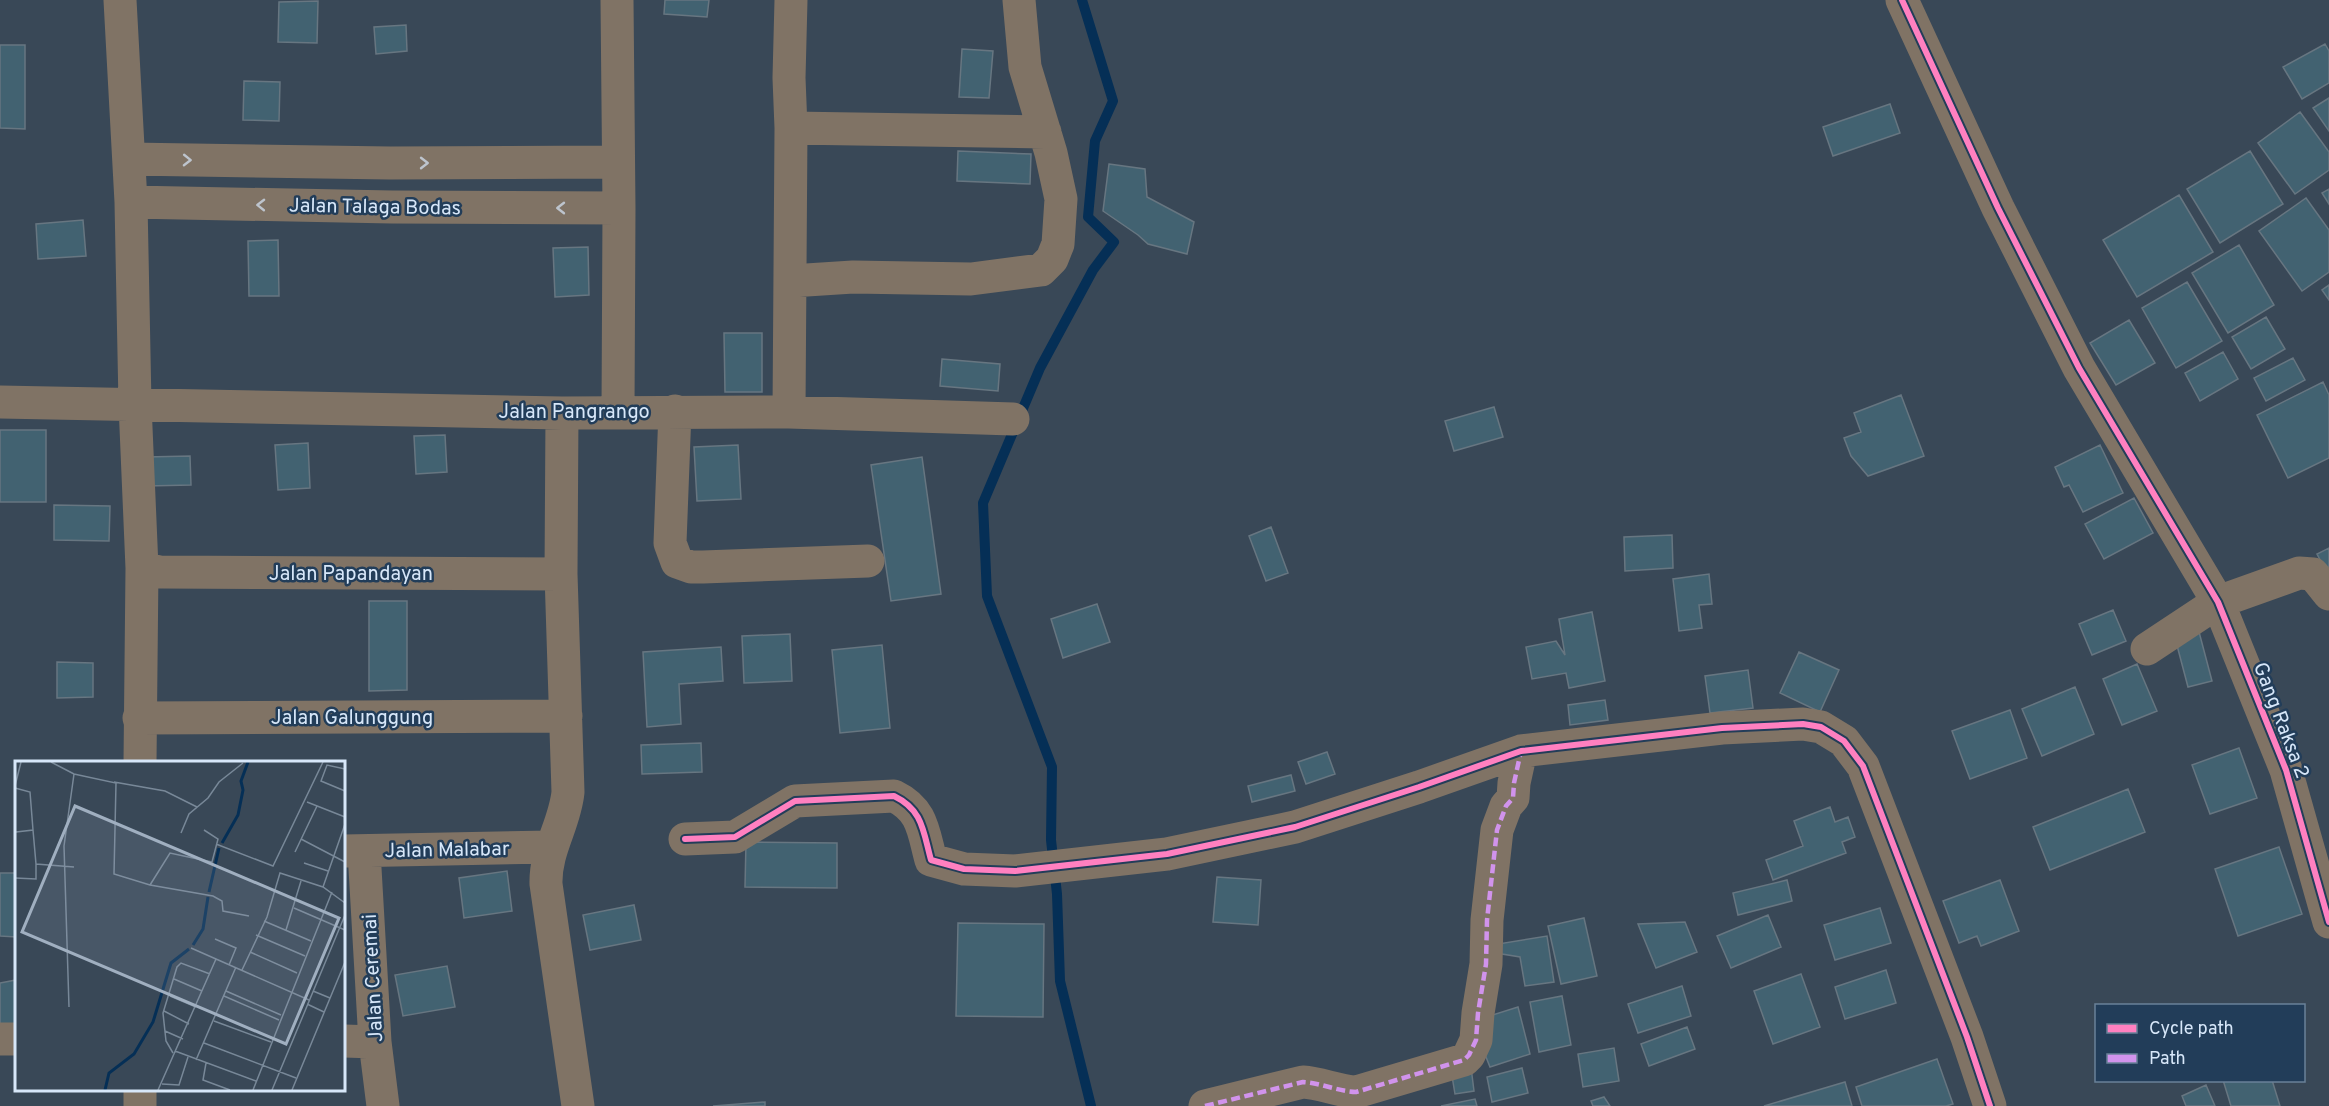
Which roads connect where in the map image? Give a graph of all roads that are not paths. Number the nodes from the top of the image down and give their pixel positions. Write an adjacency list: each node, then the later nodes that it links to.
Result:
1 (120, 0): 8 (street)
2 (617, 0): 9 (street)
3 (792, 0): 6 (street)
4 (1019, 0): 7 (street)
5 (1902, 0): 26 (street, Gang Raksa 2)
6 (791, 128): 7 (street); 14 (street)
7 (1045, 132): 14 (street)
8 (129, 159): 10 (street, one-way to 10); 11 (street)
9 (618, 162): 10 (street, one-way to 9); 13 (street)
10 (390, 163): 12 (street)
11 (131, 202): 12 (street, Jalan Talaga Bodas, one-way to 11); 16 (street)
12 (392, 207): 13 (street, Jalan Talaga Bodas, one-way to 12)
13 (619, 208): 18 (street)
14 (791, 281): 19 (street)
15 (0, 402): 16 (street, Jalan Pangrango)
16 (135, 404): 20 (street, Jalan Pangrango); 23 (street)
17 (675, 411): 18 (street, Jalan Pangrango); 19 (street, Jalan Pangrango); 22 (street)
18 (618, 412): 20 (street, Jalan Pangrango)
19 (789, 412): 21 (street, Jalan Pangrango)
20 (562, 413): 24 (street)
21 (1013, 419)
22 (868, 561)
23 (142, 568): 24 (street, Jalan Papandayan); 29 (street)
24 (561, 574): 28 (street)
25 (2329, 594): 26 (street)
26 (2218, 602): 27 (street); 35 (street, Gang Raksa 2)
27 (2146, 649)
28 (566, 716): 29 (street, Jalan Galunggung); 33 (street)
29 (139, 718): 31 (street)
30 (1521, 751): 32 (street); 39 (street); 40 (street)
31 (140, 761)
32 (685, 839)
33 (550, 847): 34 (street, Jalan Malabar); 38 (street)
34 (354, 851): 36 (street, Jalan Ceremai)
35 (2329, 922)
36 (359, 1041): 37 (street, Jalan Ceremai)
37 (382, 1106)
38 (578, 1106)
39 (1205, 1106)
40 (1990, 1106)

